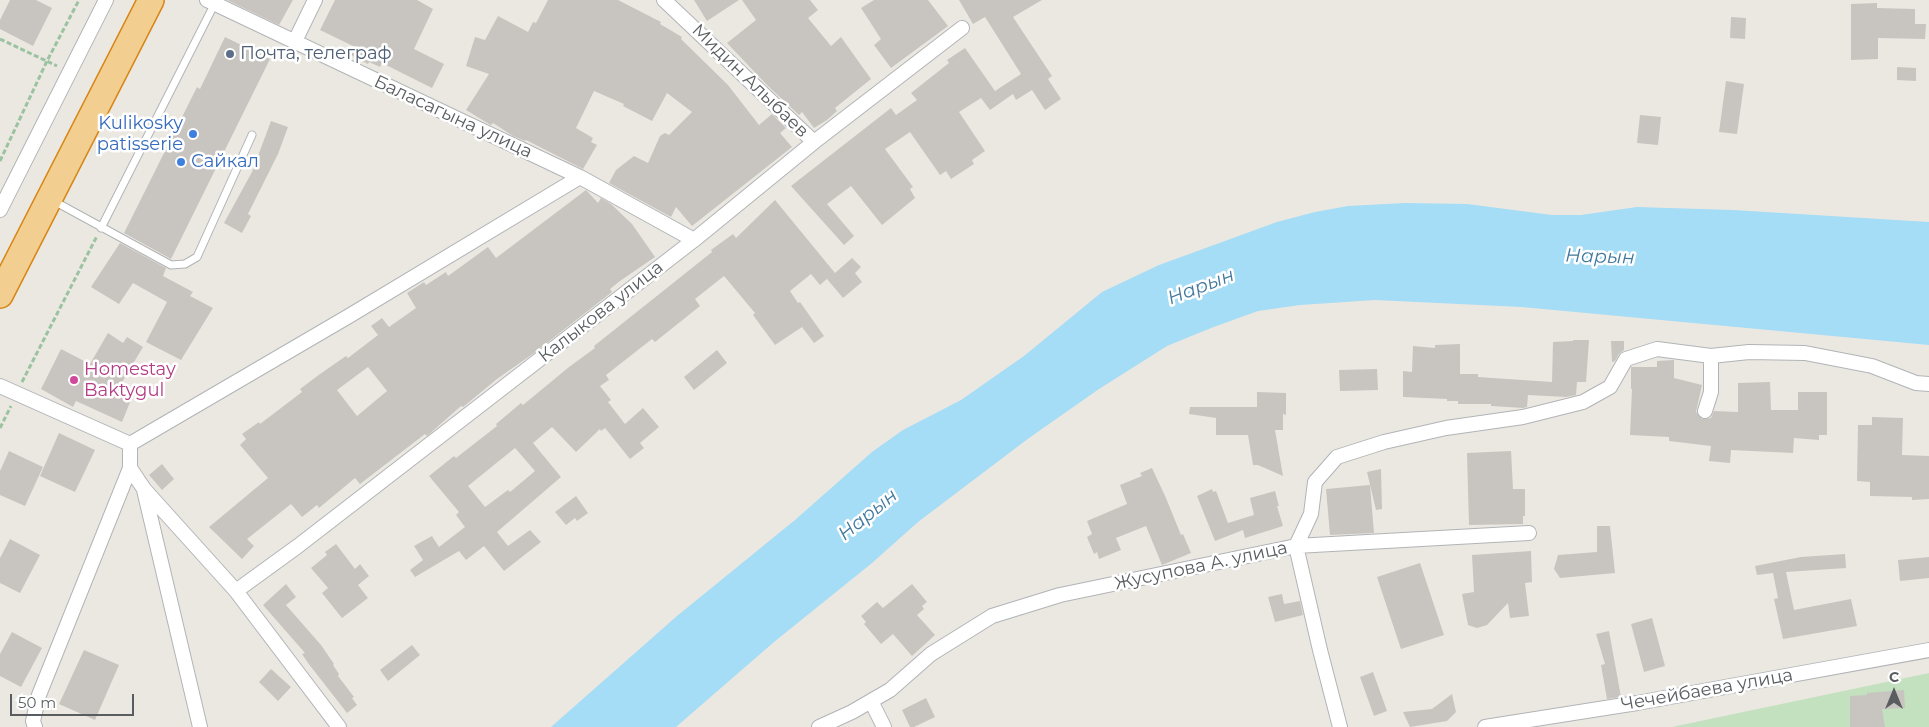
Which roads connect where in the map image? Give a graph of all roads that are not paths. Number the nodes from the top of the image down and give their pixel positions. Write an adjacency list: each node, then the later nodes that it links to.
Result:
1 (106, 0): 12 (street)
2 (151, 0): 11 (highway)
3 (315, 0): 7 (street)
4 (665, 0): 9 (street, Мидин Алыбаев)
5 (213, 1): 7 (street, Баласагына улица); 13 (lane)
6 (962, 28): 9 (street, Калыкова улица)
7 (295, 42): 10 (street, Баласагына улица)
8 (252, 135): 13 (lane)
9 (814, 142): 14 (street, Калыкова улица)
10 (580, 177): 14 (street, Баласагына улица); 20 (street)
11 (49, 199): 13 (lane); 15 (highway)
12 (0, 210)
13 (101, 228)
14 (694, 240): 25 (street, Калыкова улица)
15 (0, 295)
16 (1711, 356): 17 (street, Жусупова А. улица); 19 (street); 24 (street, Жусупова А. улица)
17 (1929, 384)
18 (0, 386): 20 (street)
19 (1705, 411)
20 (130, 444): 21 (street)
21 (130, 468): 22 (street); 28 (street)
22 (144, 489): 25 (street); 29 (street)
23 (1529, 533): 24 (street)
24 (1296, 546): 27 (street, Жусупова А. улица); 33 (street)
25 (236, 591): 30 (street)
26 (1929, 650): 34 (street, Чечейбаева улица)
27 (871, 701): 31 (street, Жусупова А. улица); 32 (street)
28 (36, 727)
29 (200, 727)
30 (339, 727)
31 (819, 727)
32 (884, 727)
33 (1340, 727)
34 (1484, 727)

